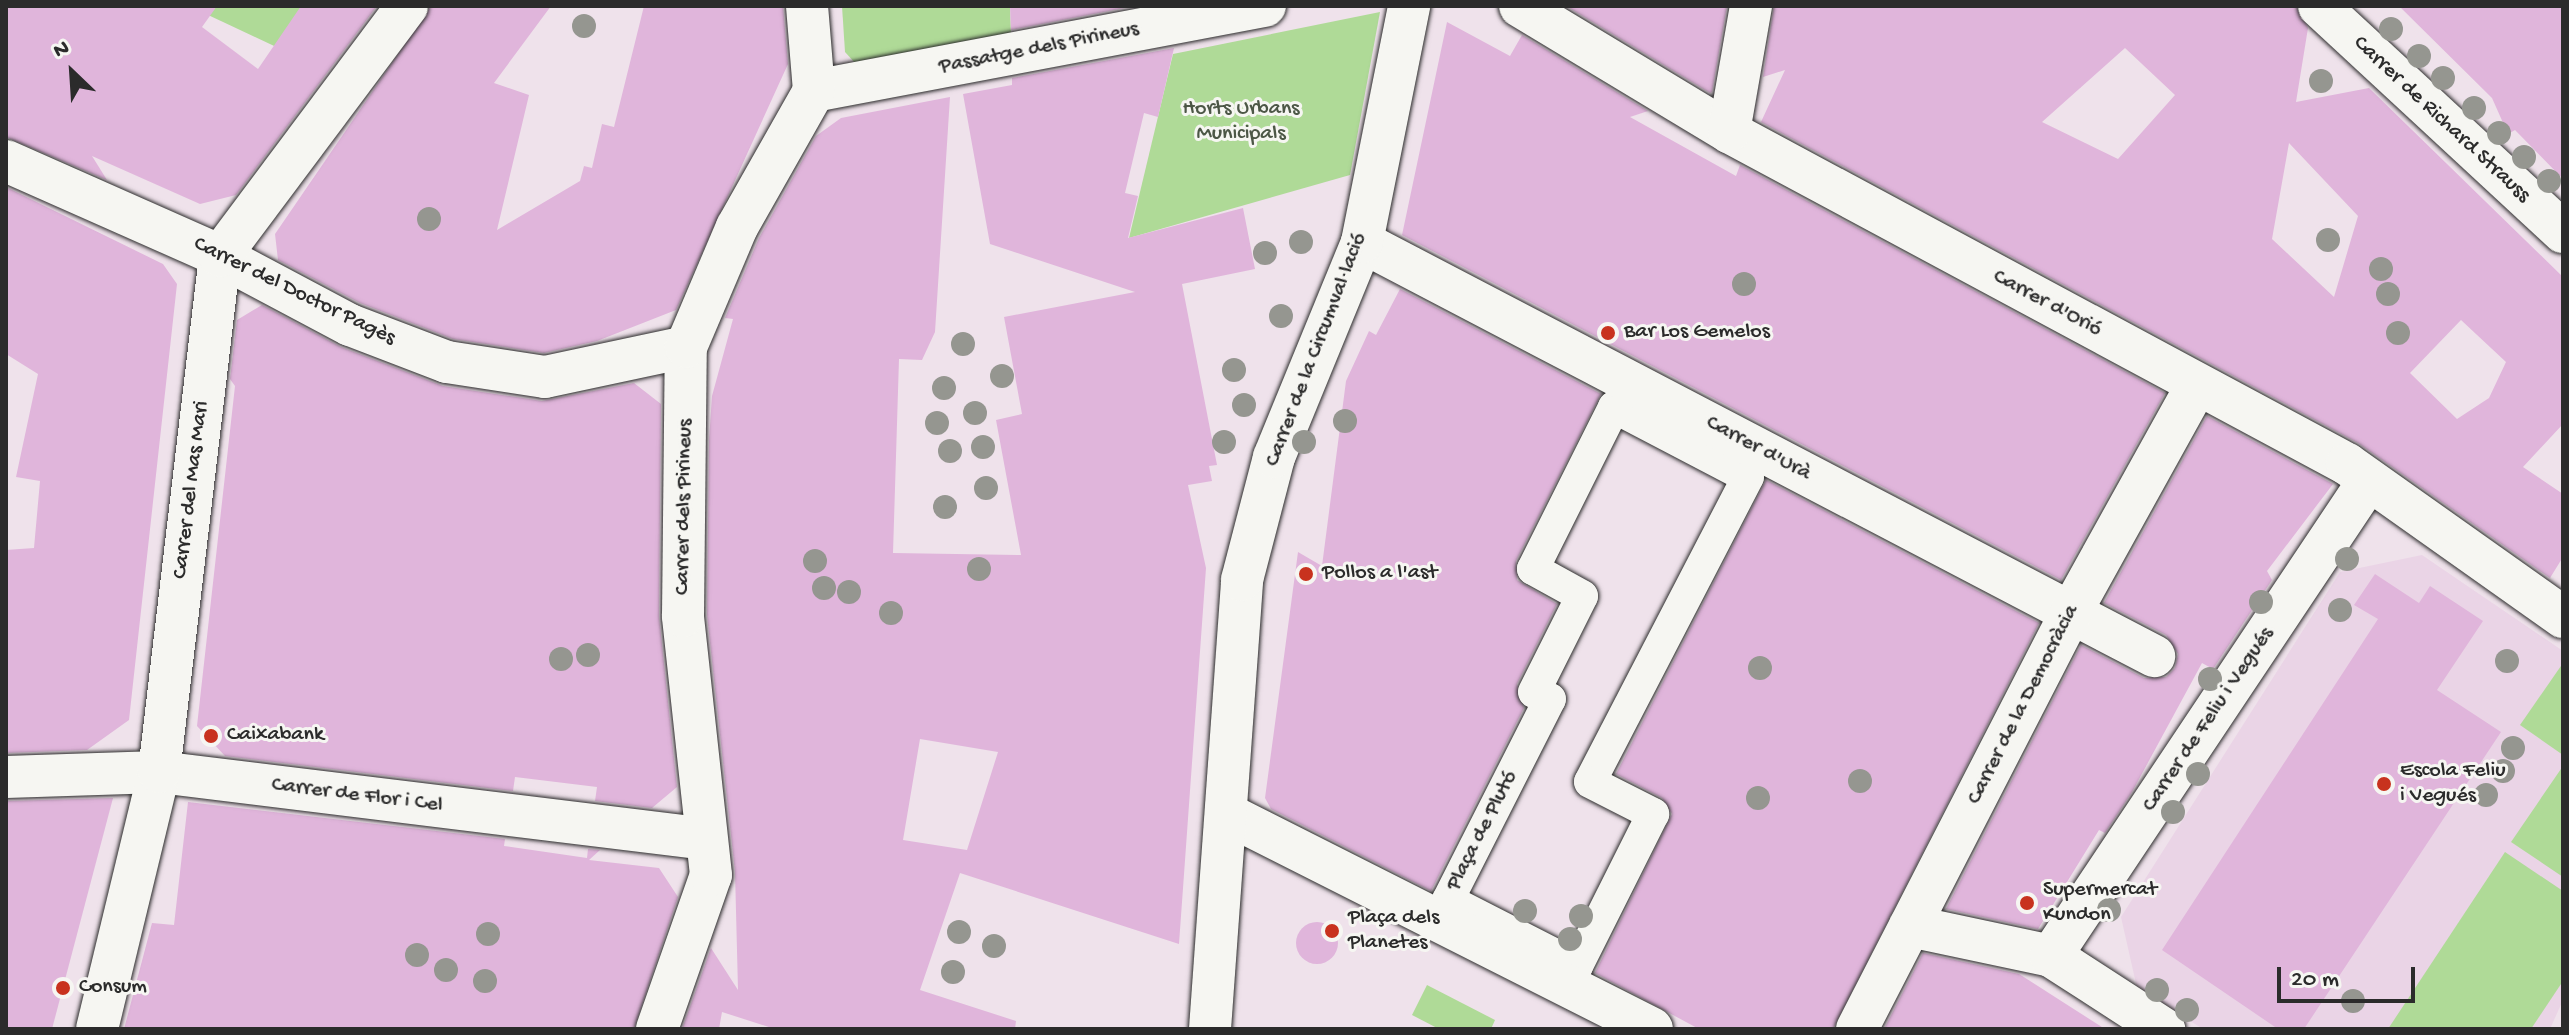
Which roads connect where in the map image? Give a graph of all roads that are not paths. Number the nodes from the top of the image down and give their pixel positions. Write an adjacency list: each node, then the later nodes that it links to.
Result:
1 (407, 6): 14 (street)
2 (807, 6): 9 (street)
3 (1265, 6): 8 (street, Passatge dels Pirineus)
4 (1409, 6): 13 (street, Carrer de la Circumval·lació)
5 (1520, 6): 10 (street, Carrer d'Orió)
6 (1751, 6): 10 (street)
7 (2330, 11): 12 (street, Carrer de Richard Strauss)
8 (1198, 12): 9 (street, Passatge dels Pirineus)
9 (814, 91): 15 (street, Carrer dels Pirineus)
10 (1729, 132): 16 (street, Carrer d'Orió)
11 (6, 161): 14 (street, Carrer del Doctor Pagès)
12 (2563, 232)
13 (1362, 242): 19 (street, Carrer d'Urà); 24 (street, Carrer de la Circumval·lació)
14 (220, 256): 15 (street, Carrer del Doctor Pagès); 22 (street, Carrer del Mas Mari)
15 (686, 347): 25 (street, Carrer dels Pirineus)
16 (2197, 385): 18 (street, Carrer d'Orió); 19 (street, Carrer de la Democràcia)
17 (1748, 477): 17 (street, Plaça de Plutó)
18 (2367, 483): 20 (street, Carrer d'Orió); 27 (street, Carrer de Feliu i Vegués)
19 (2071, 612): 21 (street, Carrer d'Urà); 26 (street, Carrer de la Democràcia)
20 (2563, 617)
21 (2154, 656)
22 (159, 772): 23 (street, Carrer de Flor i Cel); 25 (street, Carrer de Flor i Cel); 28 (street, Carrer del Mas Mari)
23 (6, 777)
24 (1227, 814): 30 (street, Carrer de la Circumval·lació); 31 (street)
25 (706, 839): 29 (street, Carrer dels Pirineus)
26 (1910, 926): 27 (street); 32 (street, Carrer de la Democràcia)
27 (2051, 956): 33 (street)
28 (97, 1029)
29 (657, 1029)
30 (1210, 1029)
31 (1652, 1029)
32 (1857, 1029)
33 (2164, 1029)

